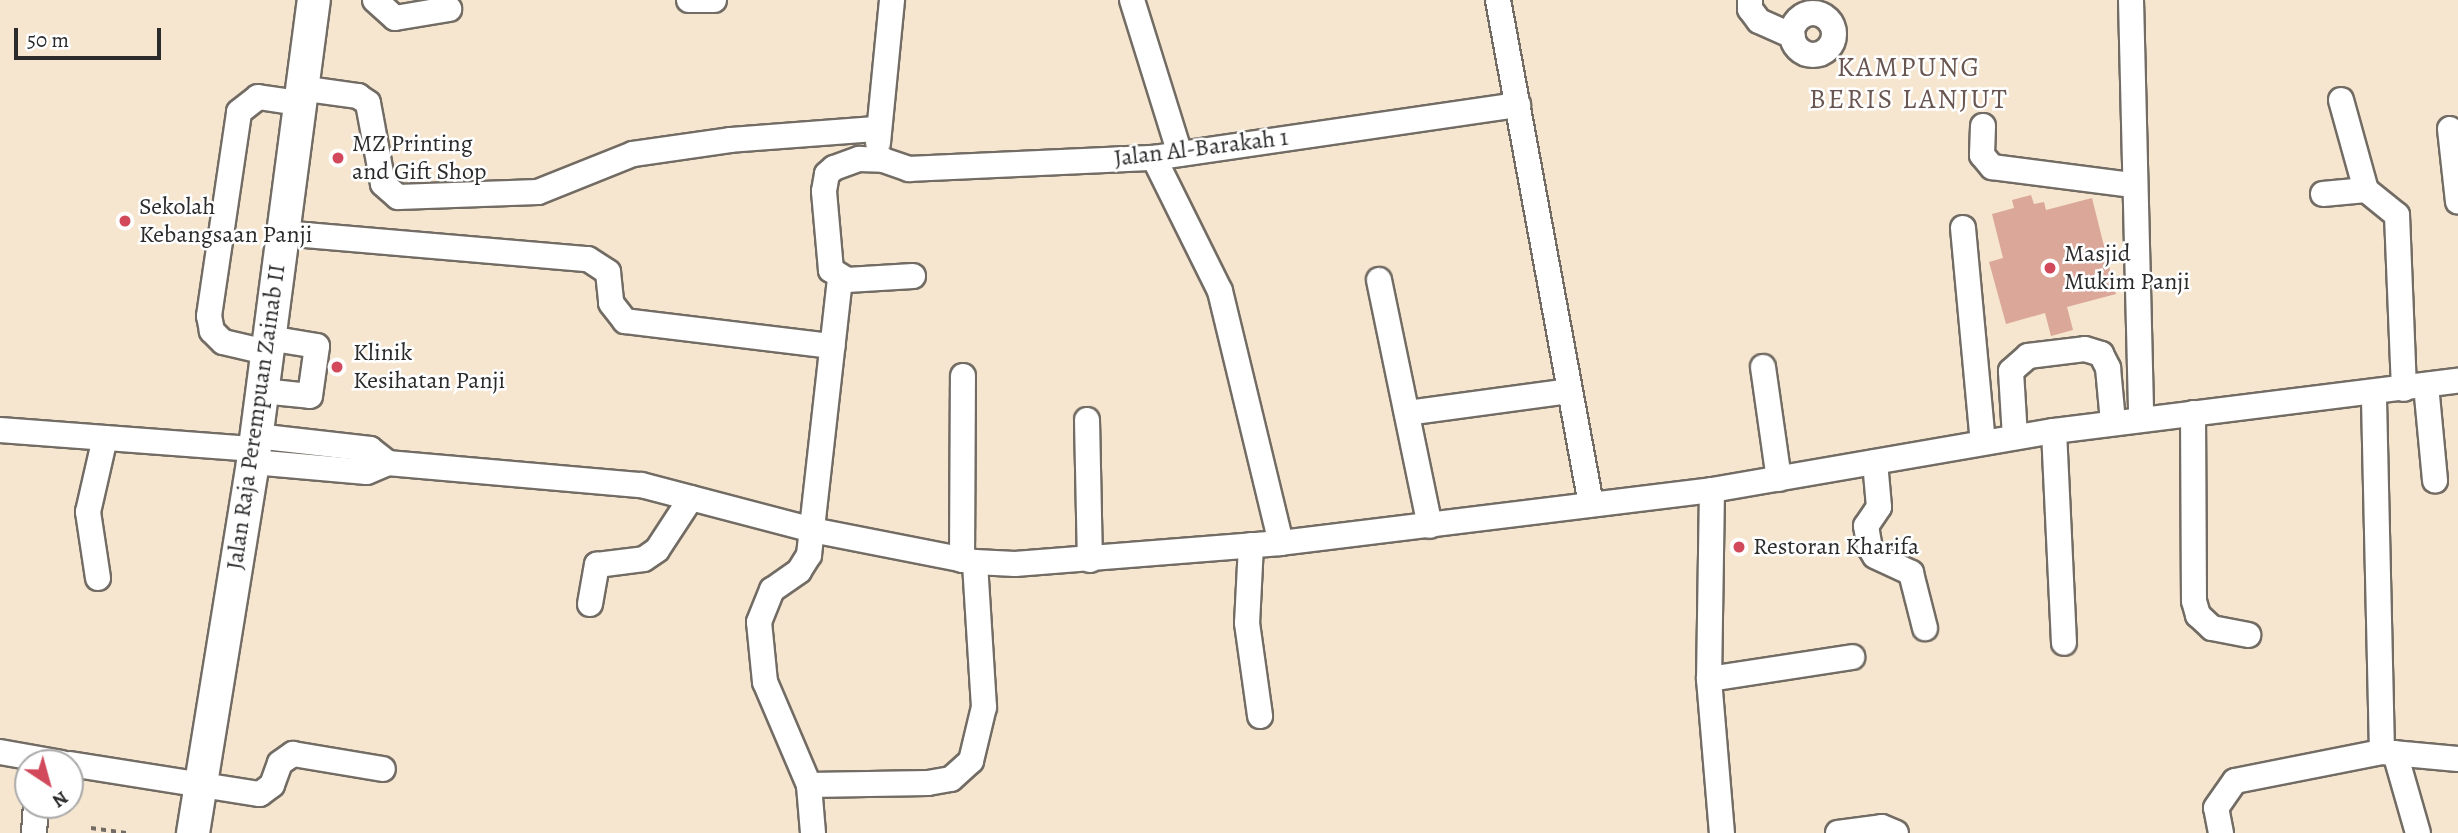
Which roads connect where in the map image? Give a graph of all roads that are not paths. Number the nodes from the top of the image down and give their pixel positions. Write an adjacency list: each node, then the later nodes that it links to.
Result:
1 (314, 0): 12 (main road, Jalan Raja Perempuan Zainab II)
2 (375, 0): 10 (street)
3 (689, 0): 4 (street)
4 (715, 0)
5 (892, 0): 16 (street)
6 (1132, 0): 18 (street)
7 (1498, 0): 14 (street)
8 (1750, 0): 11 (street)
9 (2131, 0): 21 (street)
10 (449, 9)
11 (1795, 18)
12 (299, 95): 16 (street); 26 (main road, Jalan Raja Perempuan Zainab II); 30 (street)
13 (2340, 100): 22 (street)
14 (1518, 105): 18 (street, Jalan Al-Barakah 1); 37 (street)
15 (1983, 126): 21 (street)
16 (877, 129): 20 (street)
17 (2450, 129): 24 (street)
18 (1181, 154): 19 (street, Jalan Al-Barakah 1)
19 (1154, 158): 20 (street, Jalan Al-Barakah 1); 58 (street)
20 (883, 160): 28 (street)
21 (2133, 185): 41 (street)
22 (2365, 190): 23 (street); 35 (street)
23 (2323, 194)
24 (2458, 202)
25 (1963, 228): 48 (street)
26 (282, 233): 30 (main road, Jalan Raja Perempuan Zainab II); 31 (street)
27 (913, 276): 28 (street)
28 (840, 279): 31 (street)
29 (1379, 280): 39 (street)
30 (267, 345): 36 (main road, Jalan Raja Perempuan Zainab II); 36 (street)
31 (833, 346): 57 (street)
32 (1762, 367): 51 (street)
33 (963, 376): 61 (street)
34 (2458, 381): 35 (street)
35 (2415, 387): 38 (street); 52 (street)
36 (262, 391): 49 (main road, Jalan Raja Perempuan Zainab II)
37 (1570, 391): 39 (street); 55 (street)
38 (2374, 392): 40 (street); 70 (street)
39 (1407, 413): 56 (street)
40 (2193, 413): 41 (street); 65 (street)
41 (2141, 419): 43 (street)
42 (1087, 420): 60 (street)
43 (2113, 422): 45 (street); 46 (street)
44 (0, 430): 47 (street)
45 (2054, 431): 46 (street); 66 (street)
46 (2015, 437): 48 (street)
47 (105, 438): 49 (street); 62 (street)
48 (1983, 442): 50 (street)
49 (254, 449): 54 (street); 74 (main road, Jalan Raja Perempuan Zainab II)
50 (1875, 462): 51 (street); 64 (street)
51 (1779, 479): 53 (street)
52 (2435, 481)
53 (1712, 491): 55 (street); 68 (street)
54 (691, 498): 57 (street); 63 (street)
55 (1591, 504): 56 (street)
56 (1430, 526): 58 (street)
57 (812, 530): 61 (street); 75 (street)
58 (1281, 543): 59 (street)
59 (1251, 545): 60 (street); 69 (street)
60 (1090, 560): 61 (street)
61 (968, 561): 75 (street)
62 (97, 578)
63 (590, 604)
64 (1925, 628)
65 (2248, 635)
66 (2064, 643)
67 (1852, 657): 68 (street)
68 (1709, 679): 78 (street)
69 (1260, 716)
70 (2388, 752): 71 (street); 81 (street); 82 (street)
71 (2458, 759)
72 (84, 766): 74 (street)
73 (383, 769): 74 (street)
74 (200, 785): 76 (main road, Jalan Raja Perempuan Zainab II)
75 (809, 785): 77 (street)
76 (193, 833)
77 (813, 833)
78 (1722, 833)
79 (1838, 833): 80 (street)
80 (1896, 833)
81 (2221, 833)
82 (2418, 833)

